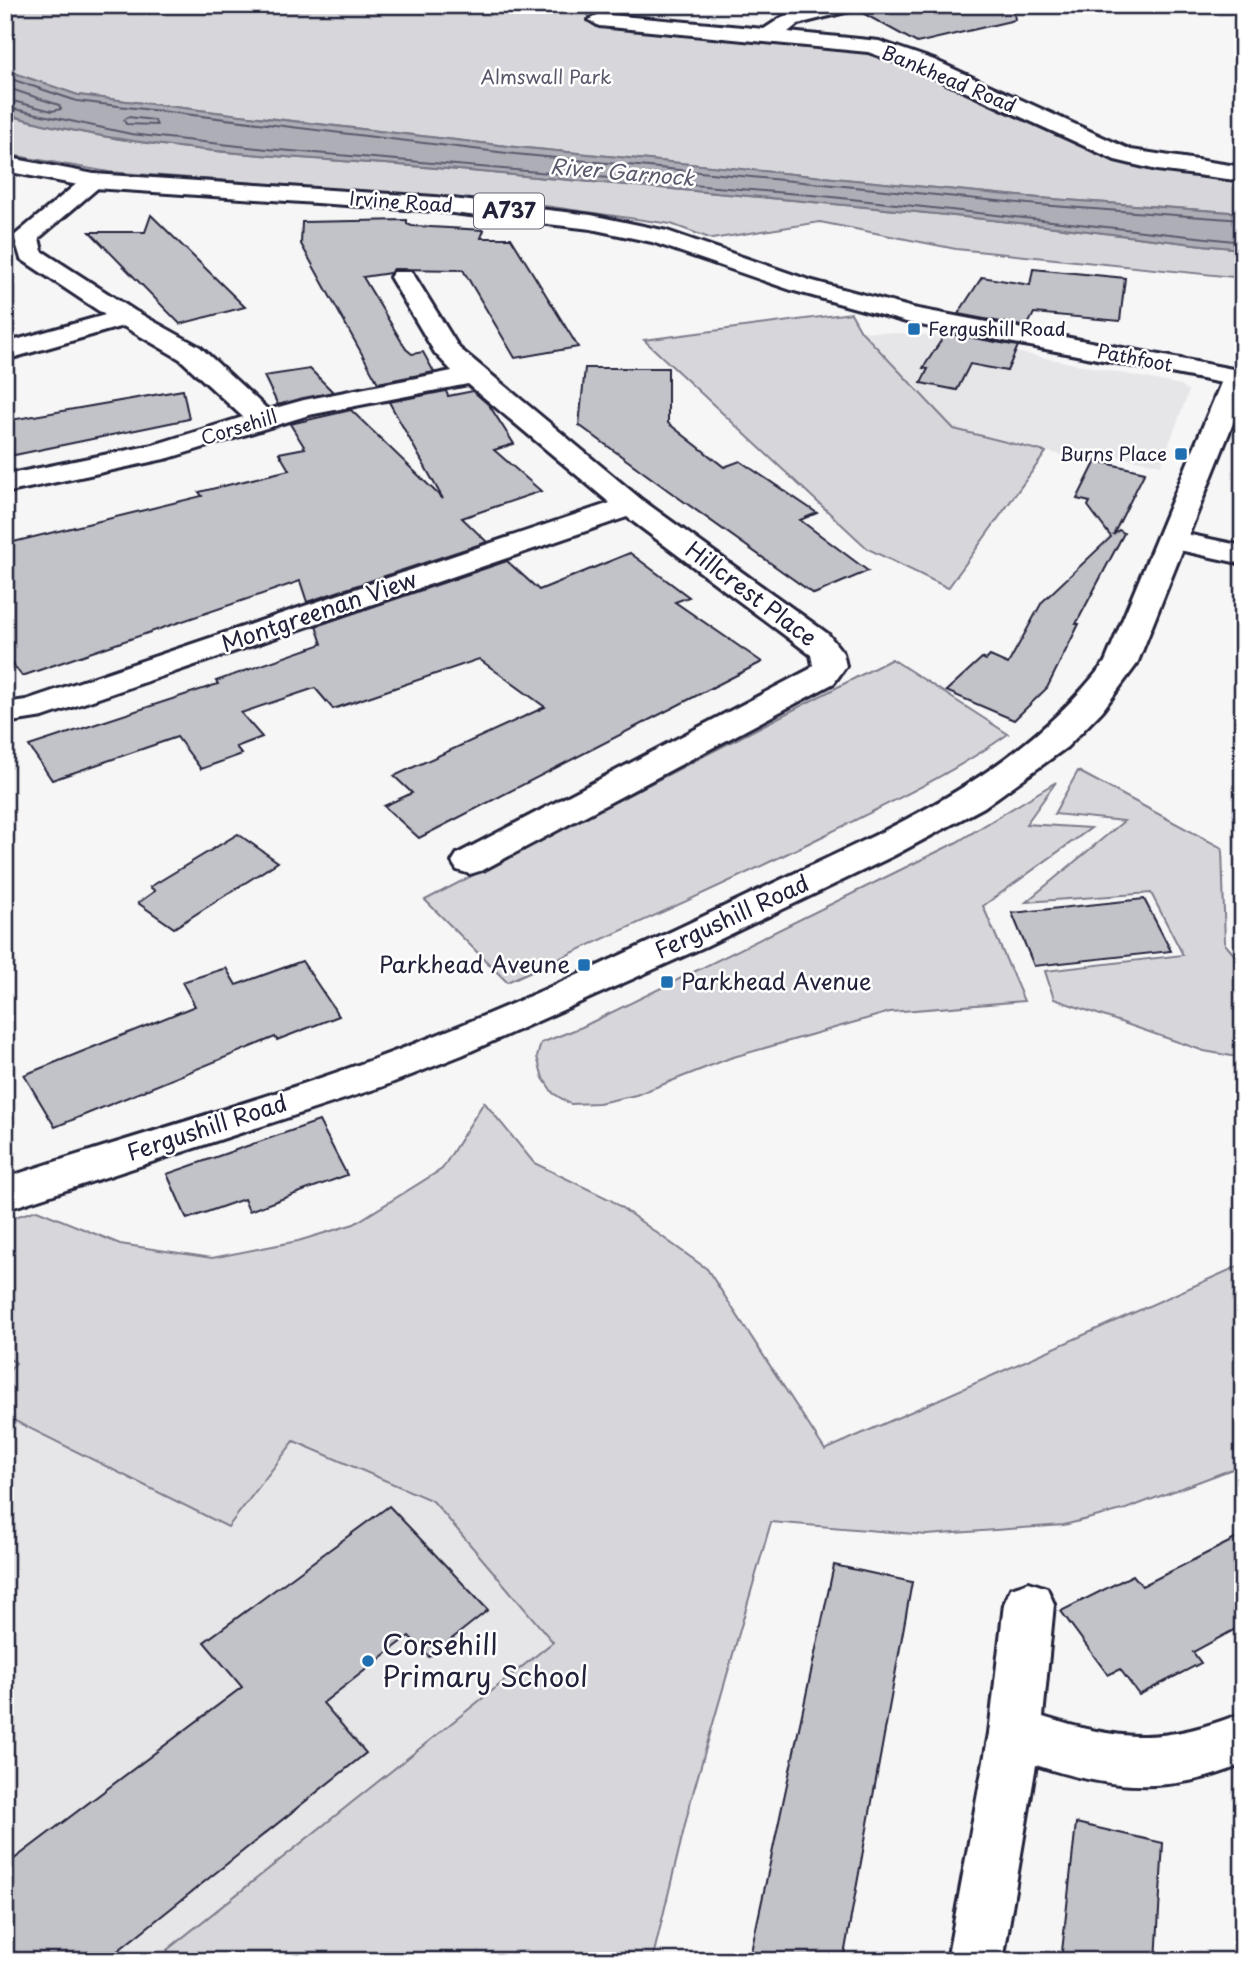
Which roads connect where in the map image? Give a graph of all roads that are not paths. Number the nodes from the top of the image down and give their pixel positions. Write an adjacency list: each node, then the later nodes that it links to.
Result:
1 (850, 5): 3 (street)
2 (599, 20): 3 (street, Bankhead Road)
3 (771, 34): 5 (street, Bankhead Road)
4 (5, 164): 6 (street, Irvine Road / A737)
5 (1243, 174)
6 (94, 181): 8 (street, Irvine Road / A737); 9 (street)
7 (403, 277): 11 (street, Hillcrest Place)
8 (910, 315): 12 (street, Pathfoot / A737)
9 (126, 317): 10 (street); 13 (street)
10 (5, 352)
11 (473, 375): 13 (street, Corsehill); 15 (street, Hillcrest Place)
12 (1240, 379): 16 (street, Fergushill Road)
13 (262, 420): 14 (street, Corsehill)
14 (5, 484)
15 (631, 506): 18 (street, Montgreenan View); 19 (street, Hillcrest Place)
16 (1172, 540): 17 (street); 20 (street, Fergushill Road)
17 (1243, 555)
18 (5, 713)
19 (470, 862)
20 (5, 1194)
21 (1029, 1604): 22 (street)
22 (1015, 1733): 23 (street); 24 (street)
23 (1238, 1750)
24 (975, 1961)

